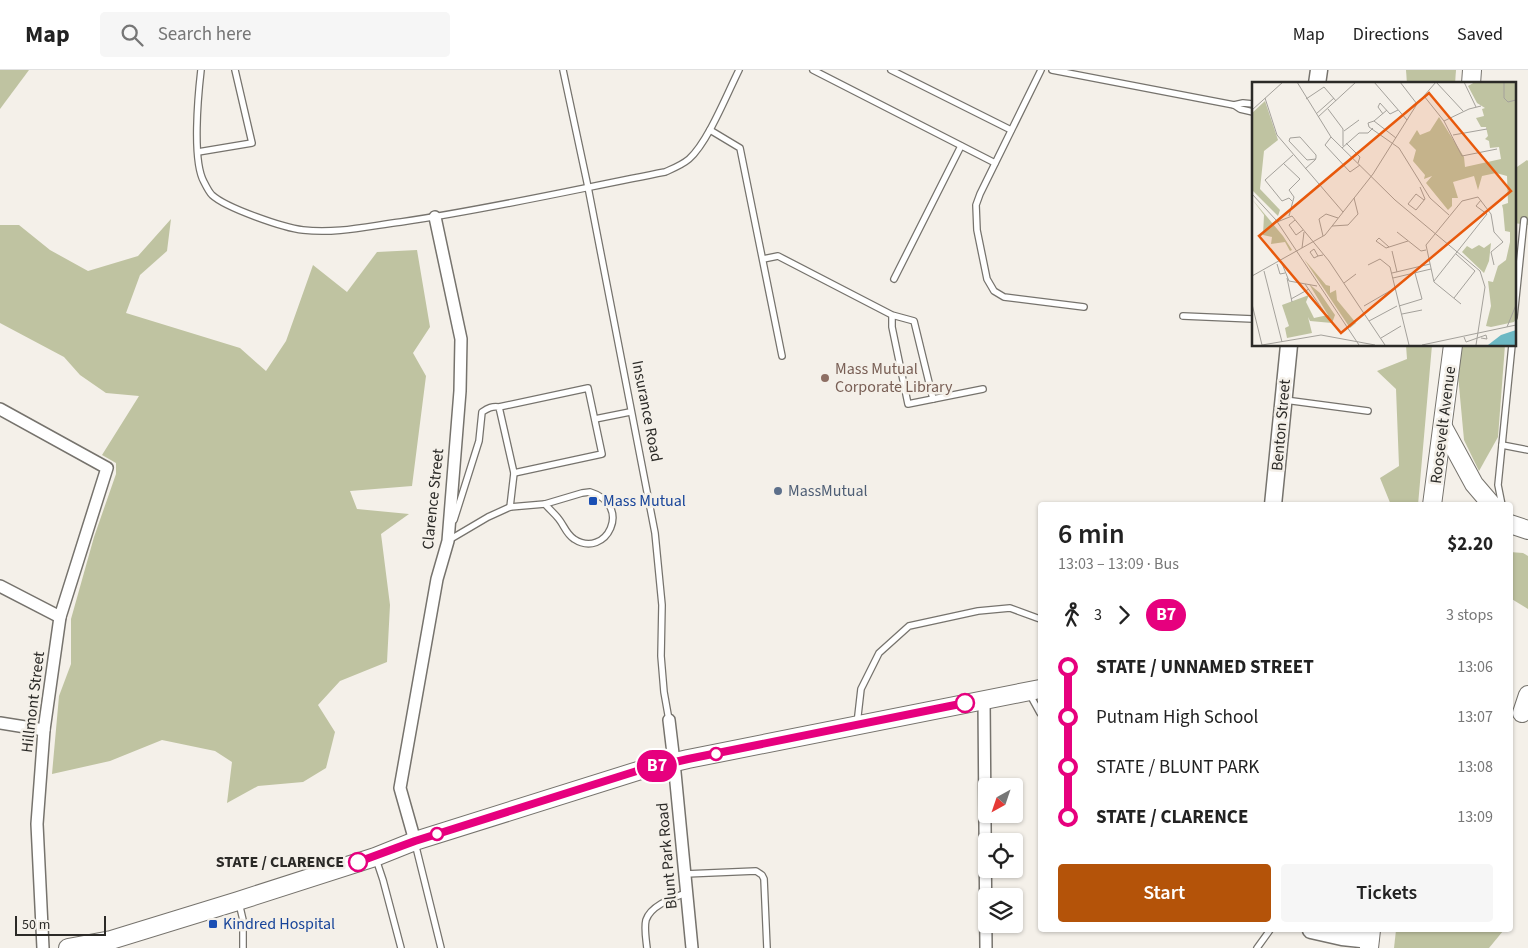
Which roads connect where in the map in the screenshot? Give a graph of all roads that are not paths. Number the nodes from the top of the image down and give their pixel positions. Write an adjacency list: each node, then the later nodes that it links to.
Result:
1 (201, 70): 15 (lane)
2 (235, 70): 15 (lane)
3 (563, 70): 17 (lane, Insurance Road)
4 (739, 70): 12 (lane)
5 (813, 70): 14 (lane)
6 (891, 70): 13 (lane)
7 (1041, 70): 13 (lane)
8 (1052, 70): 10 (lane)
9 (1252, 104): 10 (lane)
10 (1234, 105): 11 (lane)
11 (1252, 112)
12 (710, 130): 17 (lane); 20 (lane)
13 (1011, 130): 16 (lane)
14 (961, 146): 16 (lane); 21 (lane)
15 (198, 152): 18 (lane)
16 (995, 163): 23 (lane)
17 (588, 187): 18 (lane); 37 (lane, Insurance Road)
18 (435, 217): 51 (street, Clarence Street)
19 (1524, 220): 22 (lane)
20 (763, 259): 24 (lane); 30 (lane)
21 (894, 279)
22 (1516, 298)
23 (1084, 308)
24 (892, 315): 32 (lane); 32 (lane)
25 (1183, 316): 26 (lane)
26 (1252, 319)
27 (1289, 346): 33 (main road, Benton Street)
28 (1453, 346): 39 (main road, Roosevelt Avenue)
29 (1512, 346): 40 (lane)
30 (782, 356)
31 (983, 389): 32 (lane)
32 (933, 399)
33 (1282, 400): 36 (lane); 43 (main road, Benton Street)
34 (499, 407): 38 (lane); 42 (lane); 51 (lane)
35 (0, 409): 53 (street, Hillmont Street)
36 (1368, 411)
37 (630, 412): 38 (lane); 60 (lane, Insurance Road)
38 (594, 419): 42 (lane)
39 (1443, 427): 44 (main road, Roosevelt Avenue); 45 (main road)
40 (1502, 445): 41 (lane); 46 (lane)
41 (1528, 450)
42 (514, 473): 48 (lane)
43 (1273, 502)
44 (1432, 502)
45 (1489, 502)
46 (1501, 502)
47 (545, 504): 47 (lane); 48 (lane)
48 (510, 507): 51 (lane)
49 (1513, 525): 50 (main road)
50 (1528, 530)
51 (448, 541): 65 (street, Clarence Street)
52 (0, 586): 53 (street)
53 (60, 617): 63 (street, Hillmont Street)
54 (1038, 618): 62 (lane)
55 (1034, 690): 57 (main road); 58 (lane)
56 (1528, 695): 59 (main road)
57 (984, 700): 62 (main road); 82 (street)
58 (1038, 705)
59 (1520, 713)
60 (669, 720): 64 (street, Insurance Road)
61 (0, 723): 63 (street)
62 (857, 725): 64 (main road)
63 (44, 730): 74 (street, Hillmont Street)
64 (674, 762): 65 (main road); 67 (street, Blunt Park Road)
65 (415, 841): 66 (main road); 78 (lane)
66 (375, 857): 69 (main road); 77 (lane)
67 (685, 874): 68 (street, Blunt Park Road); 81 (lane)
68 (686, 893): 79 (lane); 80 (street, Blunt Park Road)
69 (238, 901): 73 (main road); 76 (lane)
70 (1268, 932): 83 (lane)
71 (1320, 932): 72 (main road)
72 (1370, 939)
73 (111, 944): 75 (main road)
74 (43, 948)
75 (68, 948)
76 (243, 948)
77 (401, 948)
78 (441, 948)
79 (647, 948)
80 (692, 948)
81 (767, 948)
82 (986, 948)
83 (1256, 948)

